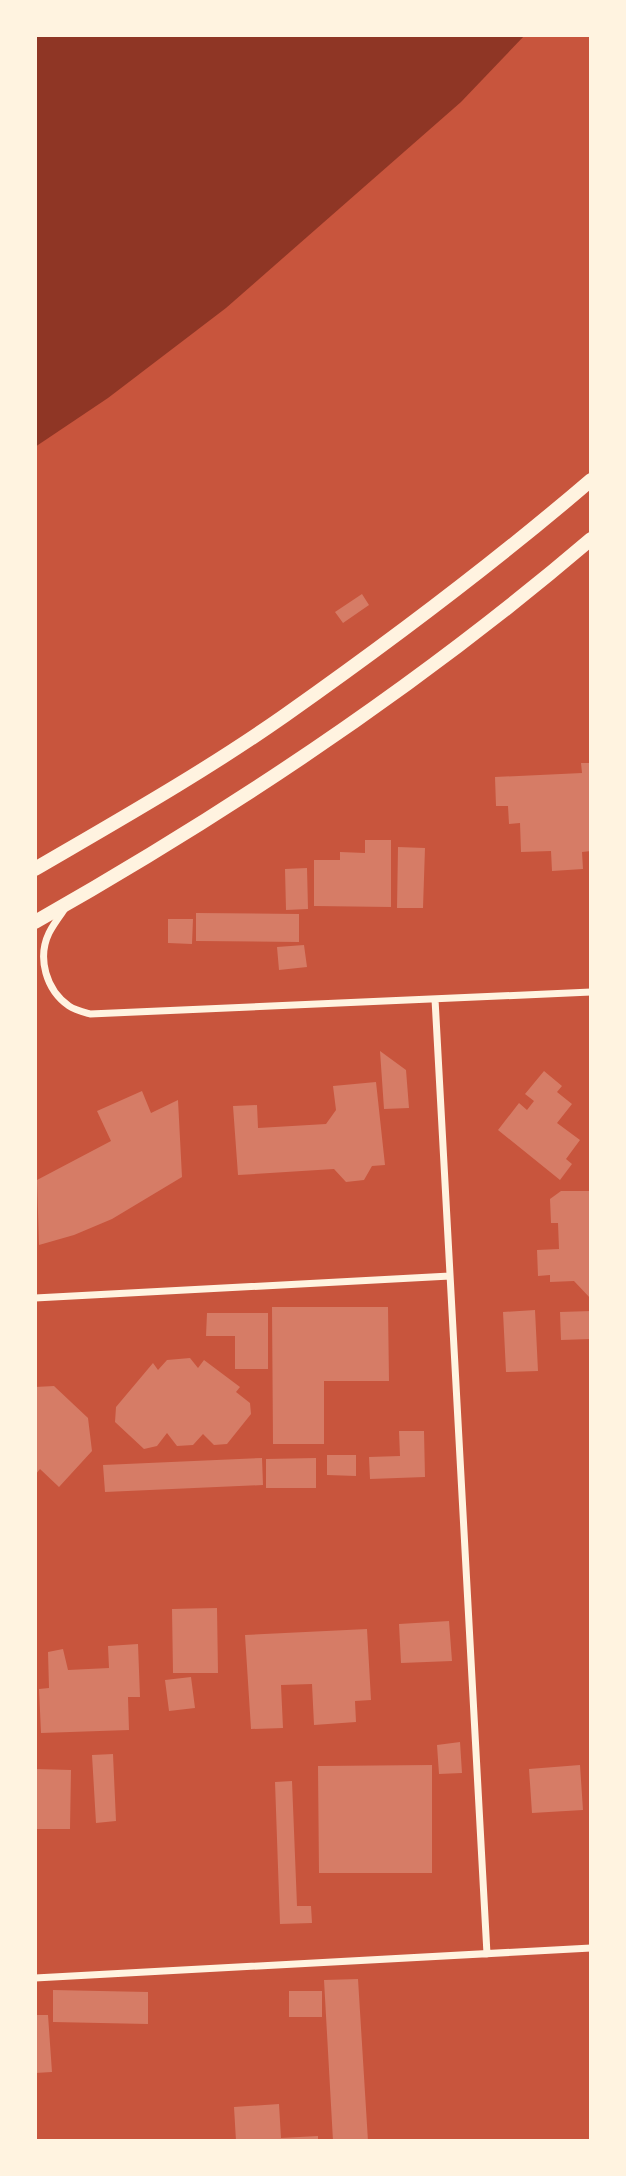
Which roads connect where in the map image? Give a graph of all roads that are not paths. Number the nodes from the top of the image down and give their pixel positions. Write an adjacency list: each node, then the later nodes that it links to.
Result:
1 (591, 480): 3 (main road)
2 (591, 539): 4 (main road)
3 (35, 869)
4 (68, 903): 5 (main road); 7 (street)
5 (35, 922)
6 (591, 992): 7 (street)
7 (435, 999): 8 (street)
8 (450, 1276): 9 (street); 11 (street)
9 (35, 1298)
10 (591, 1948): 11 (street)
11 (487, 1954): 12 (street)
12 (35, 1978)

